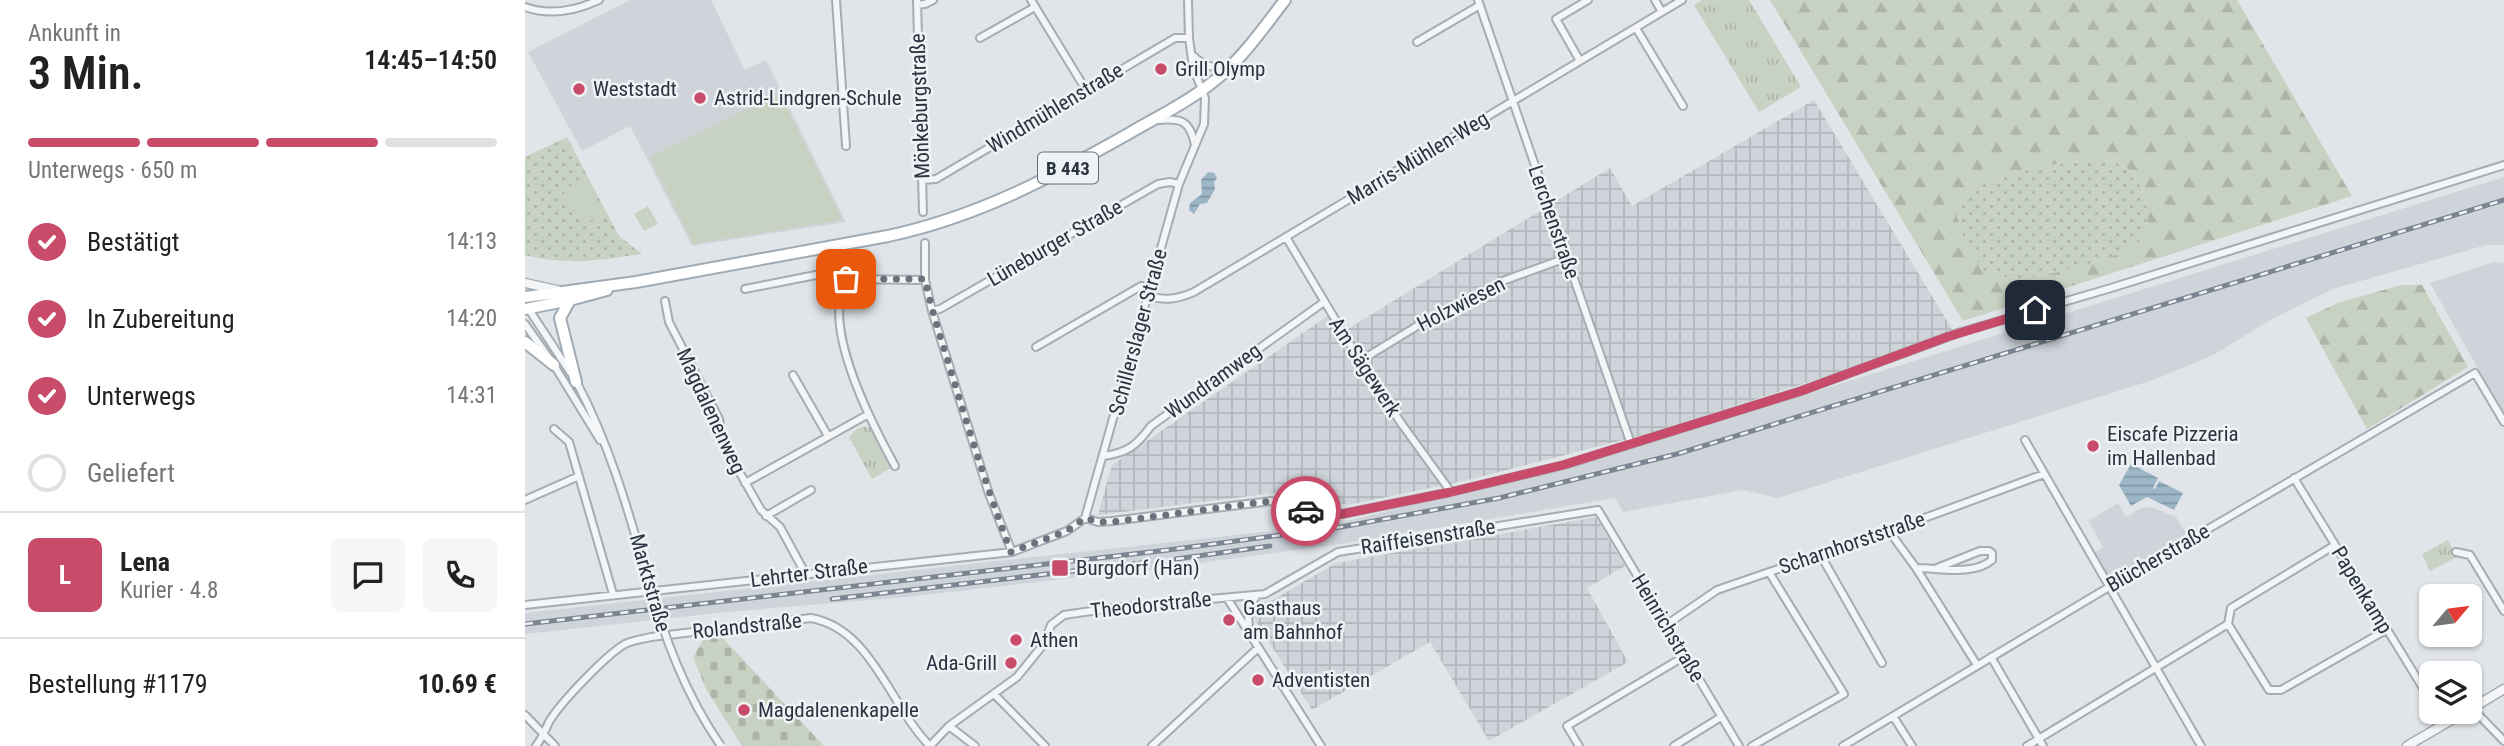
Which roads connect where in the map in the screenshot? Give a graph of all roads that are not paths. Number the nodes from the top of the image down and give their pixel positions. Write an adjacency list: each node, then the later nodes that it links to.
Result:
1 (599, 0): 12 (street)
2 (836, 0): 26 (street)
3 (933, 0): 9 (street)
4 (1188, 0): 16 (street, Schillerslager Straße)
5 (1285, 0): 20 (main road, B 443)
6 (1588, 0): 19 (street)
7 (1655, 0): 13 (street)
8 (1682, 0): 13 (street, Marris-Mühlen-Weg)
9 (917, 2): 29 (street, Mönkeburgstraße)
10 (1033, 3): 15 (street); 21 (street)
11 (1479, 3): 17 (street); 23 (street, Lerchenstraße)
12 (525, 7)
13 (1662, 12): 14 (street, Marris-Mühlen-Weg)
14 (1636, 28): 19 (street, Marris-Mühlen-Weg); 24 (street)
15 (980, 38)
16 (1189, 38): 18 (street, Schillerslager Straße); 21 (street, Windmühlenstraße)
17 (1417, 42)
18 (1192, 55): 20 (street); 22 (street, Schillerslager Straße)
19 (1580, 61): 23 (street, Marris-Mühlen-Weg)
20 (1230, 66): 22 (main road, B 443)
21 (1086, 90): 29 (street, Windmühlenstraße)
22 (1203, 90): 25 (main road, B 443); 27 (street, Schillerslager Straße)
23 (1512, 102): 32 (street, Marris-Mühlen-Weg); 34 (street, Lerchenstraße)
24 (1683, 106)
25 (1152, 120): 27 (street); 37 (main road, B 443)
26 (846, 146)
27 (1196, 147): 30 (street, Schillerslager Straße)
28 (2504, 165): 60 (street)
29 (922, 180): 31 (street, Mönkeburgstraße)
30 (1179, 184): 39 (street, Schillerslager Straße); 47 (street, Lüneburger Straße)
31 (923, 212)
32 (1286, 237): 42 (street, Marris-Mühlen-Weg); 45 (street, Am Sägewerk)
33 (925, 243): 36 (street)
34 (1566, 258): 51 (street, Holzwiesen); 60 (street, Lerchenstraße)
35 (846, 279): 36 (street); 40 (street); 55 (street)
36 (925, 279): 47 (street)
37 (636, 282): 41 (main road, B 443); 43 (main road, B 443)
38 (525, 283): 41 (street)
39 (1150, 288): 42 (street, Schillerslager Straße); 50 (street)
40 (745, 289)
41 (563, 290): 46 (main road, B 443)
42 (1148, 296): 62 (street, Schillerslager Straße)
43 (571, 300): 46 (main road, B 443); 54 (main road)
44 (665, 302): 67 (street, Magdalenenweg)
45 (1324, 302): 51 (street, Am Sägewerk); 62 (street, Wundramweg)
46 (526, 305): 54 (street, Marktstraße)
47 (932, 311): 76 (street)
48 (525, 324): 52 (street, Marktstraße)
49 (525, 342): 52 (main road)
50 (1036, 347)
51 (1360, 361): 69 (street, Am Sägewerk)
52 (554, 365): 61 (street, Marktstraße)
53 (793, 375): 58 (street)
54 (576, 382): 61 (street, Marktstraße)
55 (867, 415): 58 (street); 63 (street)
56 (2504, 422): 66 (street, Blücherstraße)
57 (554, 429): 65 (street)
58 (828, 436): 67 (street)
59 (2025, 440): 64 (street)
60 (1631, 444): 69 (street)
61 (609, 453): 114 (street, Marktstraße, bridge)
62 (1103, 456): 73 (street, Schillerslager Straße)
63 (895, 466)
64 (2044, 474): 74 (street, Scharnhorststraße); 83 (street)
65 (579, 476): 70 (street); 84 (street)
66 (2294, 478): 75 (street, Papenkamp); 83 (street, Blücherstraße)
67 (745, 483): 72 (street, Magdalenenweg)
68 (811, 490): 72 (street)
69 (1451, 492): 73 (street)
70 (525, 500)
71 (1598, 510): 85 (street, Raiffeisenstraße); 90 (street, Heinrichstraße)
72 (766, 516): 82 (street, Magdalenenweg)
73 (1085, 518): 76 (street, Lehrter Straße)
74 (1889, 531): 78 (street, Scharnhorststraße); 79 (street)
75 (2335, 545): 89 (street); 91 (street, Papenkamp)
76 (1011, 552): 82 (street, Lehrter Straße)
77 (2456, 552): 88 (street)
78 (1821, 554): 81 (street, Scharnhorststraße); 96 (street)
79 (1916, 568): 80 (street); 97 (street)
80 (1937, 568): 80 (street)
81 (1769, 572): 90 (street, Scharnhorststraße); 123 (street)
82 (805, 573): 84 (street, Lehrter Straße)
83 (2109, 587): 95 (street, Blücherstraße); 98 (street)
84 (613, 594): 87 (street, Lehrter Straße)
85 (1256, 596): 86 (street, Raiffeisenstraße); 92 (street)
86 (1227, 598): 92 (street); 101 (street, Theodorstraße)
87 (525, 605)
88 (2504, 611)
89 (2228, 624): 91 (street); 98 (street)
90 (1666, 625): 94 (street, Heinrichstraße)
91 (2386, 630): 99 (street, Papenkamp)
92 (1249, 634): 93 (street)
93 (1258, 648): 118 (street); 119 (street)
94 (1685, 656): 105 (street, Heinrichstraße); 120 (street)
95 (1991, 657): 97 (street, Blücherstraße); 110 (street)
96 (1882, 663)
97 (1977, 665): 104 (street, Blücherstraße)
98 (2155, 669): 110 (street); 128 (street)
99 (2419, 682)
100 (2504, 689): 102 (street)
101 (994, 694): 108 (street); 117 (street)
102 (2482, 702)
103 (525, 716): 109 (street)
104 (1893, 716): 124 (street, Blücherstraße); 125 (street)
105 (1721, 717): 121 (street); 122 (street, Heinrichstraße)
106 (2482, 722): 111 (street)
107 (2444, 724): 129 (street)
108 (949, 726): 115 (street); 116 (street)
109 (545, 734): 112 (street, Rolandstraße); 113 (street); 115 (street, Rolandstraße)
110 (2038, 739): 126 (street); 127 (street)
111 (2504, 741)
112 (536, 746)
113 (555, 746)
114 (721, 746)
115 (930, 746)
116 (975, 746)
117 (1045, 746)
118 (1152, 746)
119 (1321, 746)
120 (1579, 746)
121 (1674, 746)
122 (1739, 746)
123 (1752, 746)
124 (1843, 746)
125 (1912, 746)
126 (2027, 746)
127 (2043, 746)
128 (2201, 746)
129 (2407, 746)

